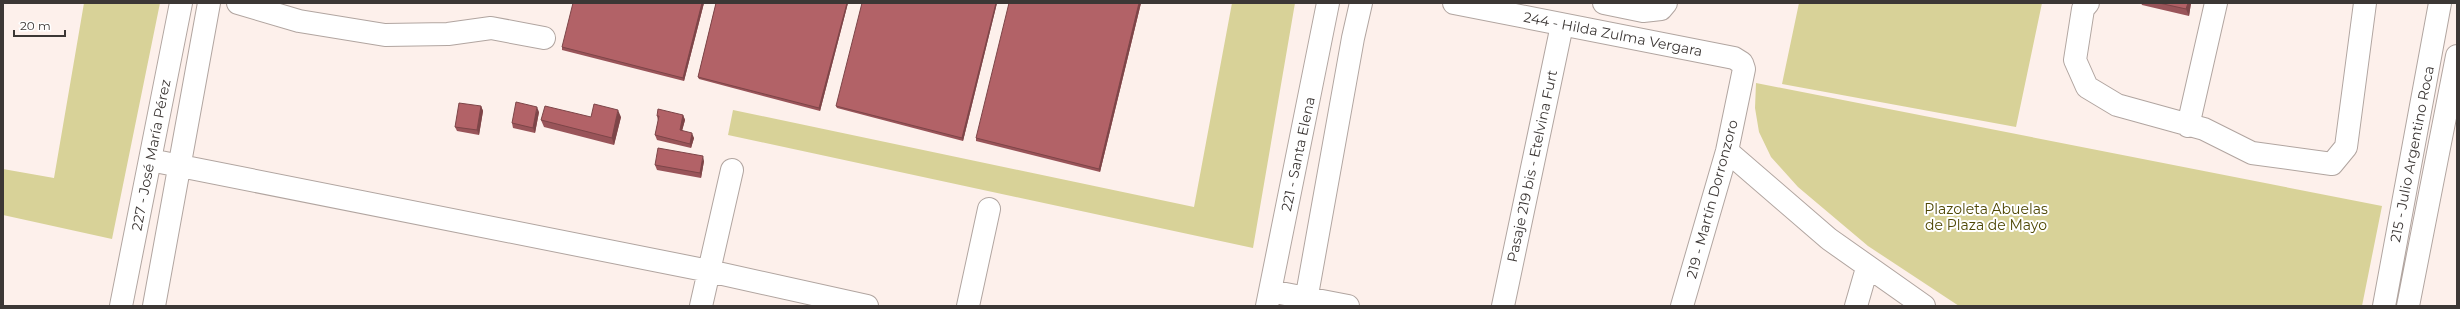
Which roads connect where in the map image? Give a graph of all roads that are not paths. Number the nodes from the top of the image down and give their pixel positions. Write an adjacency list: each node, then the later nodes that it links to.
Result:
1 (181, 3): 19 (street, 227 - José María Pérez)
2 (209, 3): 20 (street)
3 (238, 3): 14 (street)
4 (1328, 3): 25 (street, 221 - Santa Elena)
5 (1361, 3): 26 (street)
6 (1454, 3): 13 (street, 244 - Hilda Zulma Vergara)
7 (1604, 3): 8 (street)
8 (1666, 3)
9 (2088, 3): 17 (street)
10 (2216, 3): 17 (street)
11 (2364, 3): 17 (street)
12 (2440, 3): 27 (street, 215 - Julio Argentino Roca)
13 (1562, 25): 16 (street, 244 - Hilda Zulma Vergara); 34 (street, Pasaje 219 bis - Etelvina Furt)
14 (544, 38)
15 (2457, 56): 38 (street, 215 - Julio Argentino Roca)
16 (1744, 68): 18 (street, 219 - Martín Dorronzoro)
17 (2188, 126)
18 (1728, 151): 23 (street); 35 (street, 219 - Martín Dorronzoro)
19 (150, 160): 20 (street); 28 (street, 227 - José María Pérez)
20 (179, 166): 24 (street); 29 (street)
21 (732, 170): 24 (street)
22 (989, 209): 32 (street)
23 (1867, 268): 36 (street); 37 (street)
24 (709, 270): 30 (street); 31 (street)
25 (1268, 299): 26 (street)
26 (1305, 302): 33 (street)
27 (2390, 305)
28 (120, 306)
29 (154, 306)
30 (701, 306)
31 (866, 306)
32 (968, 306)
33 (1348, 306)
34 (1503, 306)
35 (1682, 306)
36 (1856, 306)
37 (1924, 306)
38 (2408, 306)

